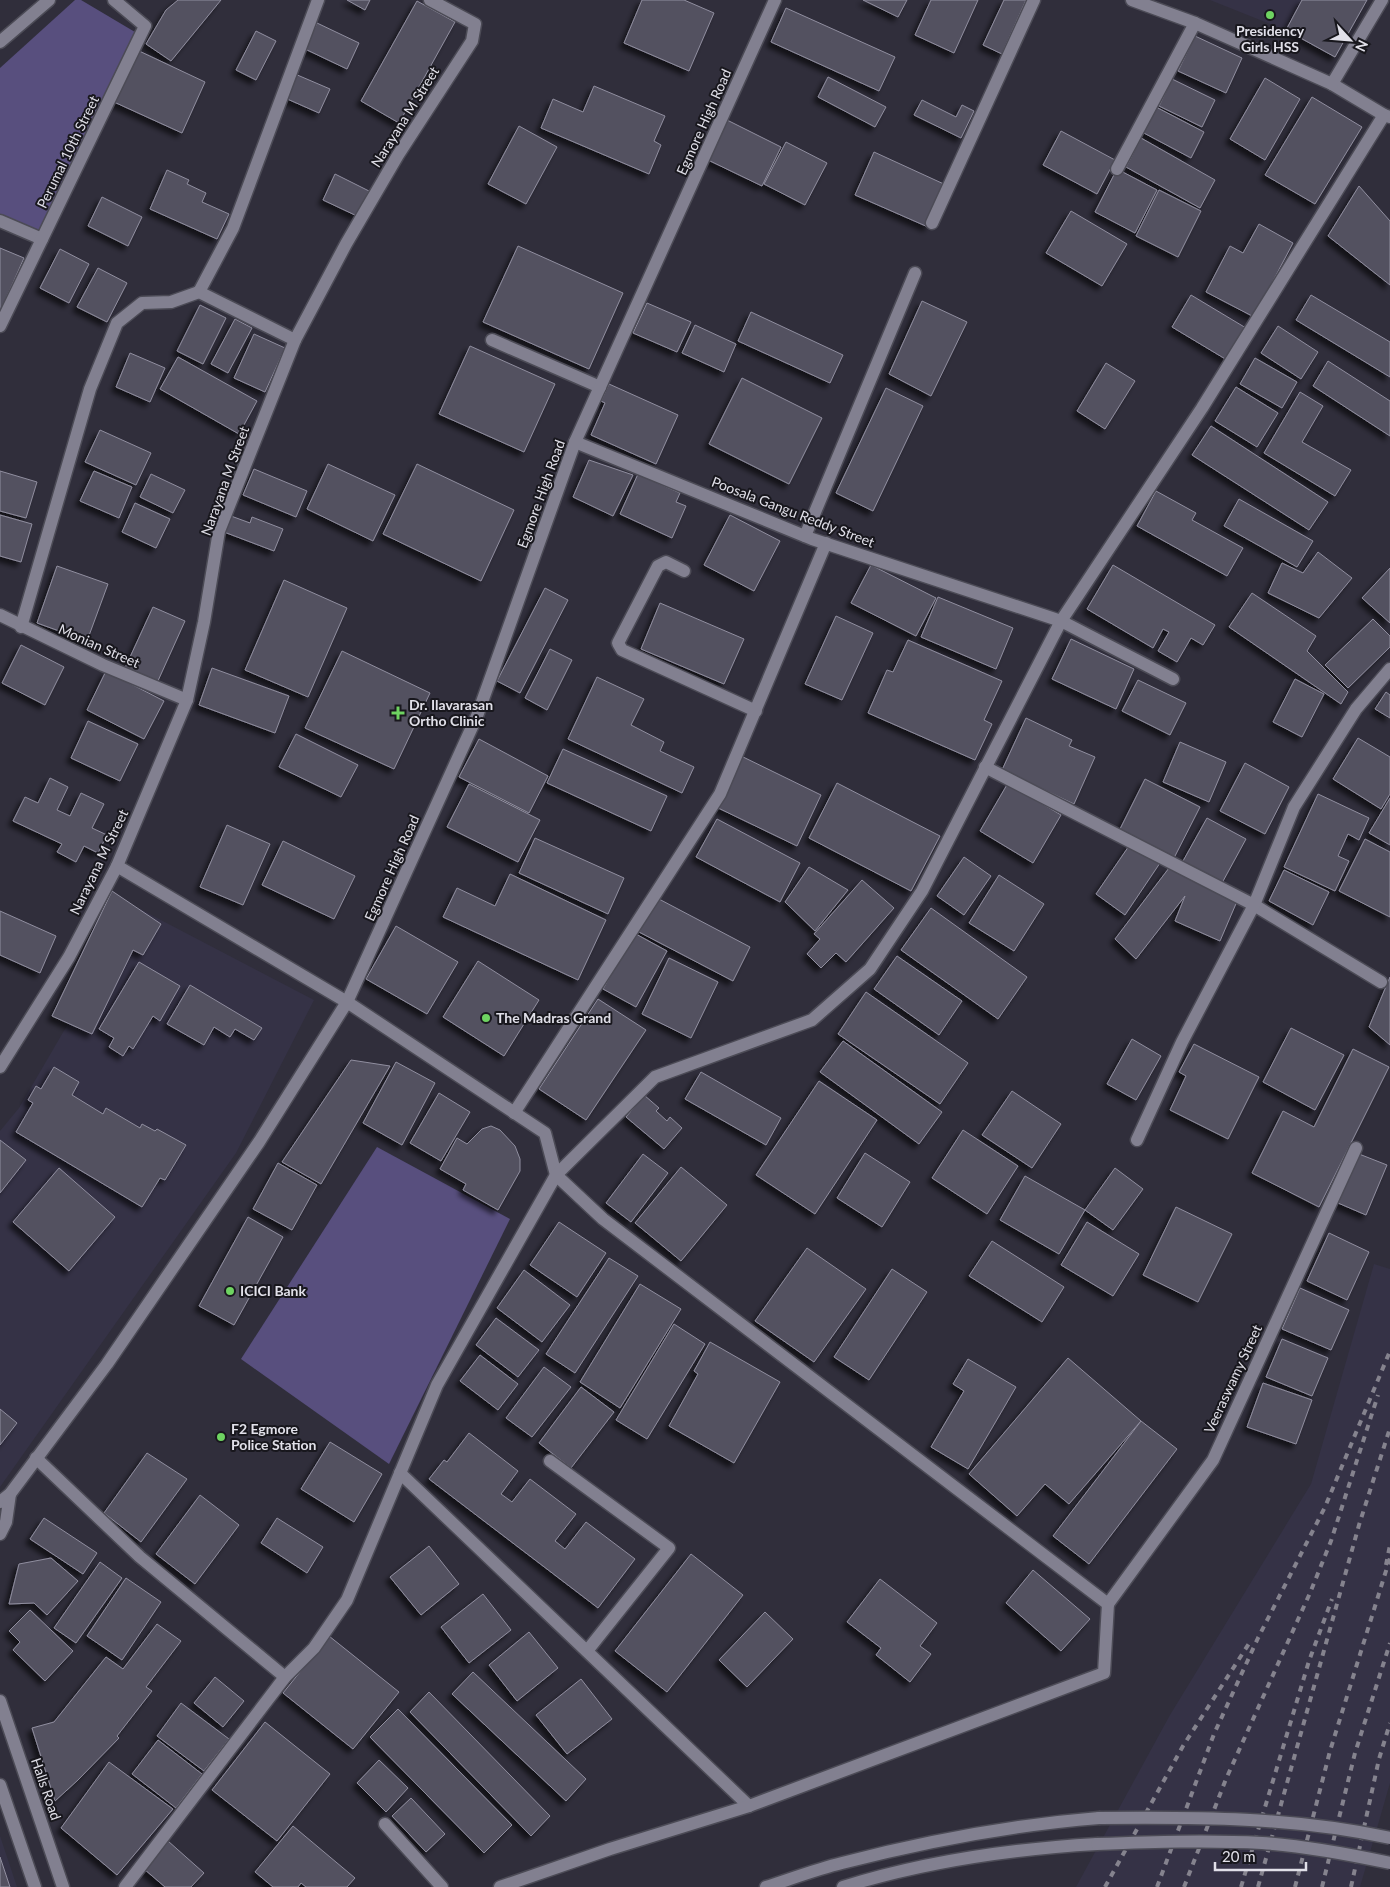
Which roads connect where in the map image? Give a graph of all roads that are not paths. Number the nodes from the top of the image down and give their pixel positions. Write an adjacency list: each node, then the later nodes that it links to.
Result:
1 (49, 0): 10 (street)
2 (114, 0): 16 (street, Perumal 10th Street)
3 (318, 0): 18 (street)
4 (430, 0): 20 (street, Narayana M Street)
5 (775, 0): 22 (street, Egmore High Road)
6 (1034, 0): 15 (street)
7 (1132, 0): 9 (street)
8 (1382, 0): 11 (street)
9 (1195, 23): 11 (street); 13 (street)
10 (0, 42)
11 (1332, 84): 12 (street)
12 (1387, 116): 28 (street)
13 (1117, 169)
14 (0, 221): 16 (street)
15 (932, 224)
16 (42, 239): 19 (street, Perumal 10th Street)
17 (915, 273): 24 (street)
18 (199, 292): 20 (street); 29 (street)
19 (0, 326)
20 (295, 340): 32 (street, Narayana M Street)
21 (492, 340): 22 (street)
22 (600, 387): 23 (street, Egmore High Road)
23 (575, 442): 24 (street, Poosala Gangu Reddy Street); 38 (street, Egmore High Road)
24 (805, 536): 25 (street, Poosala Gangu Reddy Street)
25 (826, 543): 28 (street, Poosala Gangu Reddy Street); 33 (street)
26 (684, 571): 33 (street)
27 (0, 615): 29 (street, Monian Street)
28 (1061, 621): 31 (street, Poosala Gangu Reddy Street); 34 (street)
29 (21, 627): 32 (street, Monian Street)
30 (1390, 669): 36 (street)
31 (1173, 679)
32 (187, 700): 35 (street, Narayana M Street)
33 (756, 711): 40 (street)
34 (985, 767): 36 (street); 43 (street)
35 (116, 866): 38 (street); 39 (street, Narayana M Street)
36 (1254, 904): 37 (street); 41 (street)
37 (1381, 982)
38 (347, 1002): 40 (street); 44 (street, Egmore High Road)
39 (0, 1066)
40 (514, 1112): 43 (street)
41 (1138, 1140)
42 (1356, 1148): 50 (street, Veeraswamy Street)
43 (556, 1175): 46 (street); 50 (street)
44 (36, 1458): 47 (street, Egmore High Road); 52 (street)
45 (550, 1462): 51 (street)
46 (400, 1473): 51 (street); 52 (street)
47 (10, 1494): 48 (street); 49 (street)
48 (0, 1502)
49 (0, 1534)
50 (1108, 1604): 55 (street)
51 (587, 1651): 55 (street)
52 (285, 1677): 61 (street)
53 (0, 1701): 60 (street, Halls Road)
54 (0, 1785): 59 (street)
55 (749, 1806): 63 (street)
56 (385, 1824): 62 (street)
57 (1390, 1838): 64 (street, bridge)
58 (1390, 1863): 65 (street, bridge)
59 (35, 1887)
60 (63, 1887)
61 (125, 1887)
62 (442, 1887)
63 (500, 1887)
64 (766, 1887)
65 (843, 1887)

